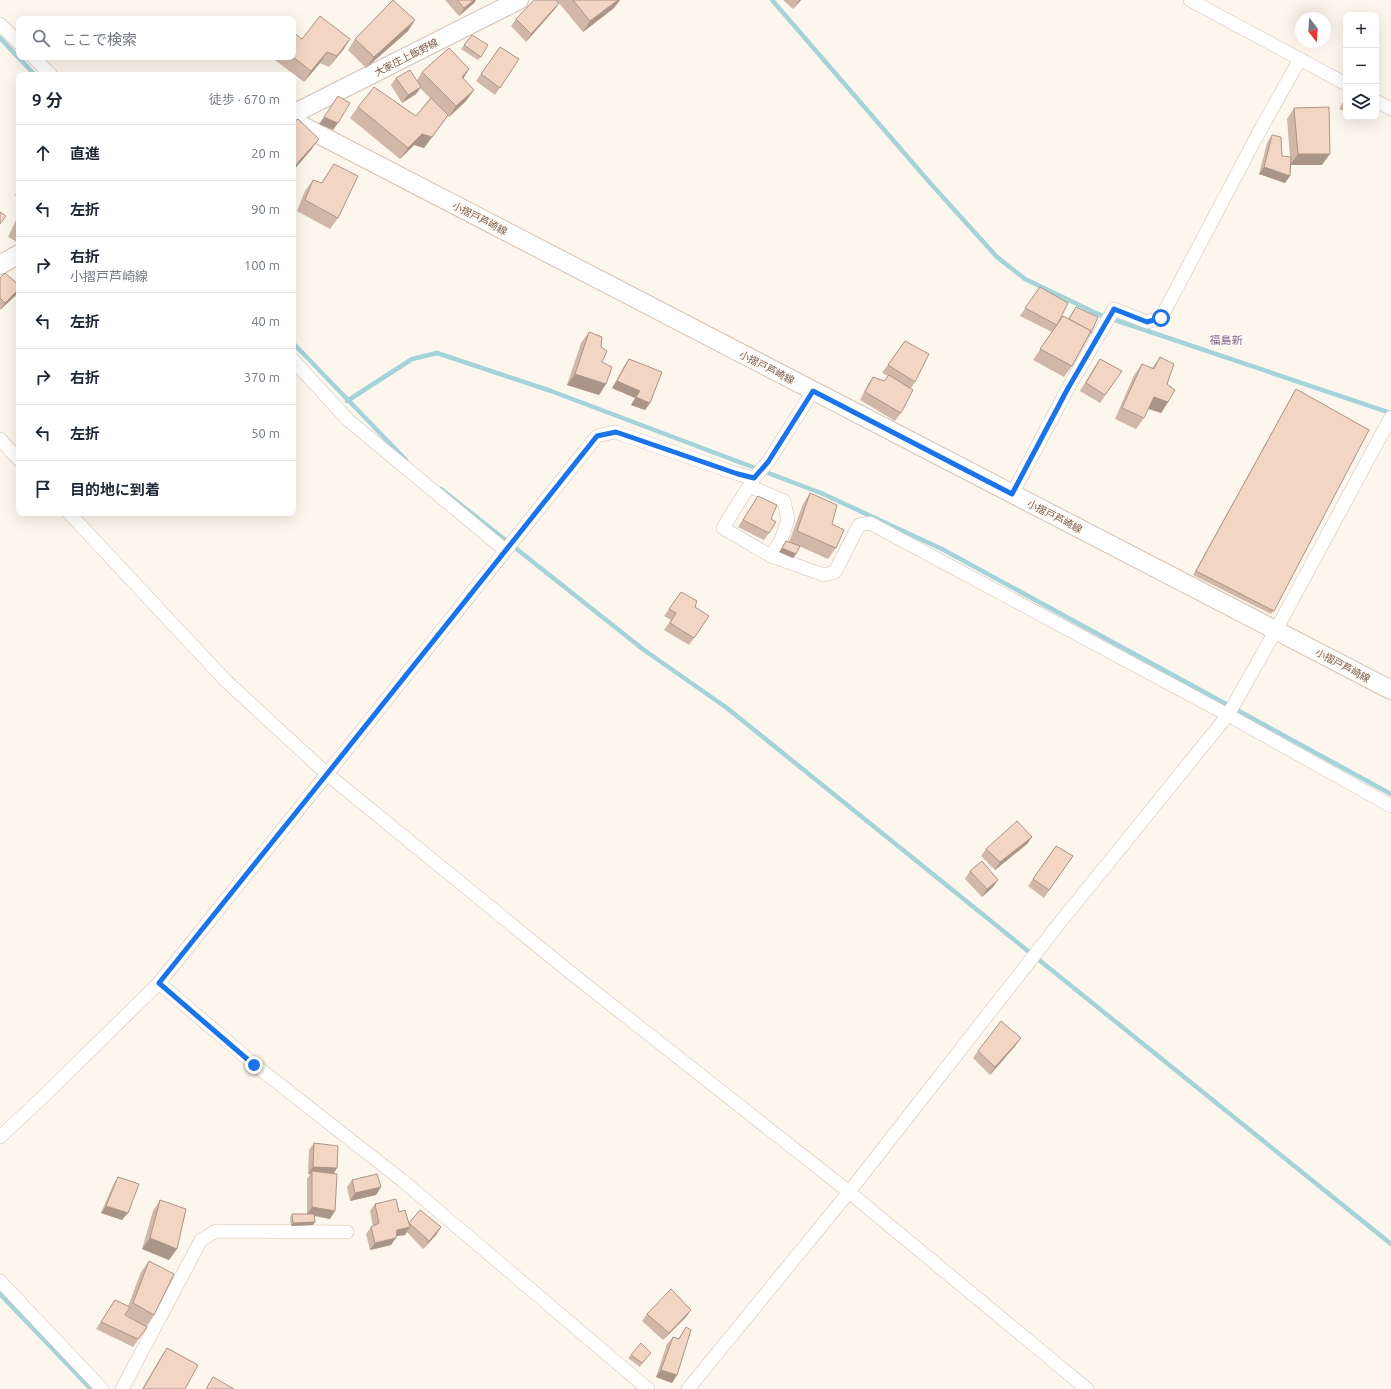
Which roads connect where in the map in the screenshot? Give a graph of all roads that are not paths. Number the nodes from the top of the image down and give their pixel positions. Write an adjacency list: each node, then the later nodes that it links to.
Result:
1 (519, 0): 11 (main road, 大家庄上飯野線)
2 (1190, 0): 5 (street)
3 (0, 24): 4 (street)
4 (16, 40)
5 (1300, 59): 8 (street); 21 (street)
6 (36, 60): 7 (street)
7 (48, 72)
8 (1343, 82)
9 (1379, 103): 10 (street)
10 (1391, 109)
11 (296, 112)
12 (296, 123): 16 (main road, 小摺戸芦崎線)
13 (16, 256): 14 (main road)
14 (0, 264)
15 (296, 363): 23 (street)
16 (813, 391): 20 (street); 21 (main road, 小摺戸芦崎線)
17 (1391, 417): 25 (street)
18 (0, 440): 19 (street)
19 (16, 457)
20 (752, 482): 23 (street); 24 (street); 24 (street)
21 (1012, 494): 25 (main road, 小摺戸芦崎線)
22 (72, 516): 28 (street)
23 (505, 550): 28 (street)
24 (771, 556): 27 (street)
25 (1276, 630): 26 (main road, 小摺戸芦崎線); 27 (street)
26 (1391, 690)
27 (1228, 715): 29 (street); 32 (street)
28 (327, 774): 30 (street); 32 (street)
29 (1391, 806)
30 (159, 983): 31 (street); 37 (street)
31 (0, 1137)
32 (849, 1192): 38 (street); 39 (street)
33 (348, 1232): 36 (street)
34 (0, 1281): 35 (street)
35 (102, 1389)
36 (122, 1389)
37 (648, 1389)
38 (688, 1389)
39 (1088, 1389)

